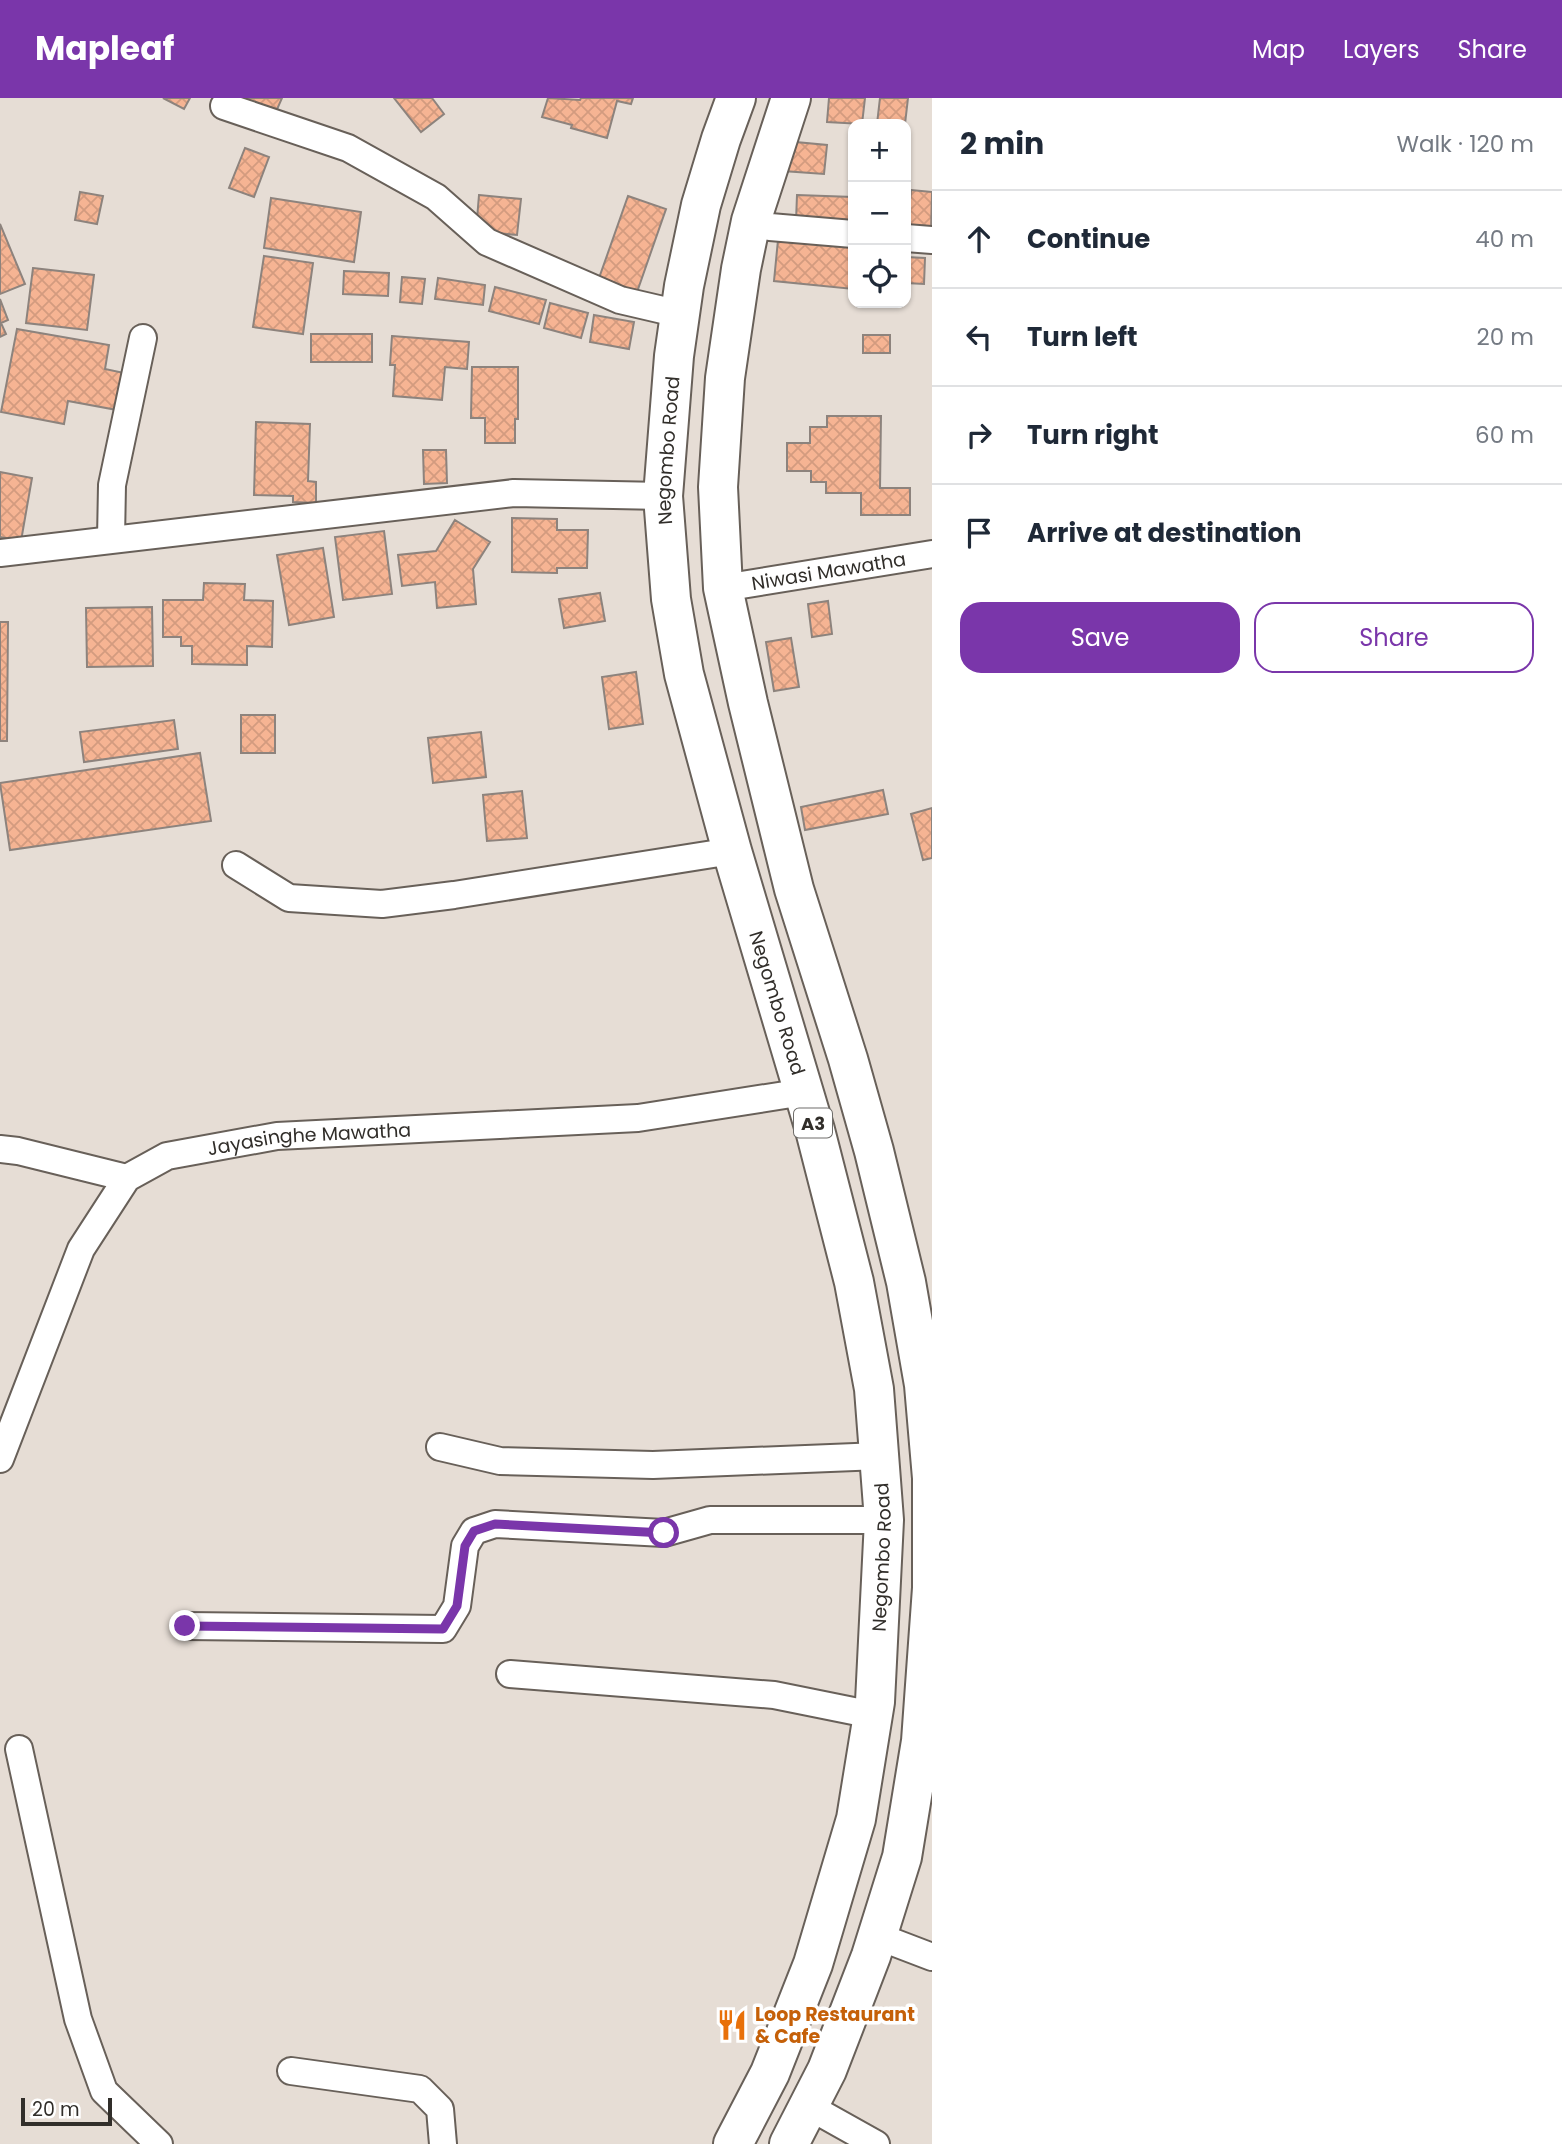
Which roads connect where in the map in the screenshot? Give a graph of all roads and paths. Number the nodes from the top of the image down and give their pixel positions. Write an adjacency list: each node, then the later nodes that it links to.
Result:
1 (736, 98): 8 (highway, Negombo Road / A3)
2 (792, 98): 4 (highway, A3)
3 (224, 106): 8 (street)
4 (751, 221): 5 (street); 14 (highway, A3)
5 (848, 234)
6 (911, 238): 7 (street)
7 (932, 240)
8 (680, 314): 10 (highway, Negombo Road / A3)
9 (143, 338): 11 (street)
10 (663, 496): 11 (street); 15 (highway, Negombo Road / A3)
11 (111, 539): 12 (street)
12 (0, 554)
13 (932, 554): 14 (street, Niwasi Mawatha)
14 (723, 588): 28 (highway, A3)
15 (732, 851): 16 (street); 17 (highway, Negombo Road / A3)
16 (236, 865)
17 (804, 1092): 19 (street, Jayasinghe Mawatha); 22 (highway, Negombo Road / A3)
18 (0, 1149): 19 (street)
19 (127, 1178): 20 (street, Jayasinghe Mawatha)
20 (3, 1443)
21 (440, 1447): 22 (street)
22 (880, 1456): 23 (highway, Negombo Road / A3)
23 (884, 1520): 24 (street); 26 (highway, Negombo Road / A3)
24 (185, 1626)
25 (510, 1674): 26 (street)
26 (873, 1716): 34 (highway, Negombo Road / A3)
27 (19, 1749): 32 (street)
28 (877, 1936): 29 (street); 31 (highway, A3)
29 (932, 1957)
30 (291, 2071): 33 (street)
31 (808, 2106): 35 (highway, A3); 36 (street)
32 (159, 2144)
33 (443, 2144)
34 (733, 2144)
35 (789, 2144)
36 (876, 2144)

